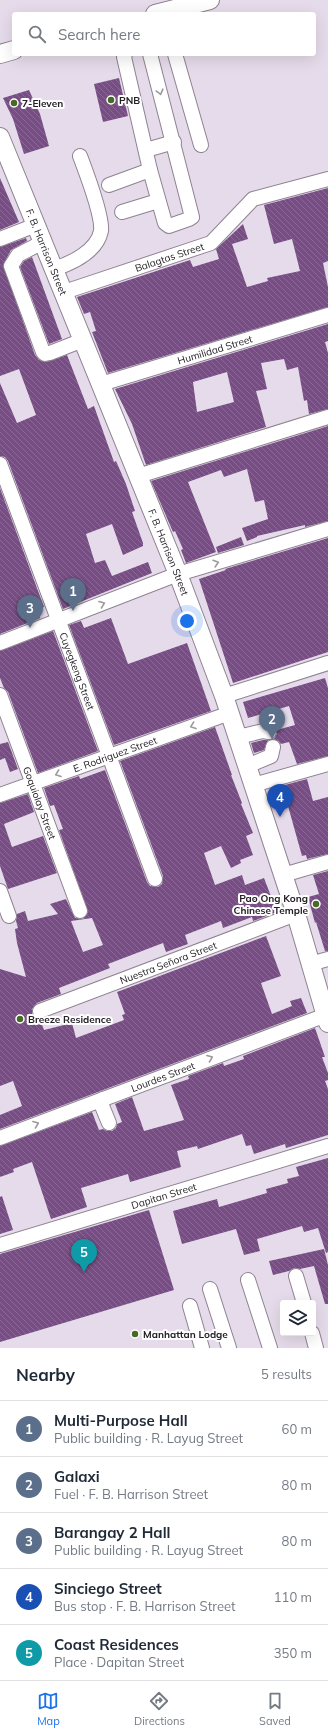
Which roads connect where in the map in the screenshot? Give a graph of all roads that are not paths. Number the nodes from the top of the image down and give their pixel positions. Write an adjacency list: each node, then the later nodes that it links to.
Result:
1 (210, 0): 2 (main road)
2 (164, 12)
3 (12, 51): 4 (main road)
4 (0, 54)
5 (124, 56): 11 (street)
6 (151, 56): 9 (street, one-way to 9)
7 (176, 56): 10 (street)
8 (0, 137): 18 (main road, F. B. Harrison Street)
9 (174, 142): 11 (street); 16 (street)
10 (201, 144)
11 (146, 150): 13 (street)
12 (80, 156): 21 (street)
13 (150, 170): 15 (street); 16 (street)
14 (328, 179): 22 (street, Balagtas Street)
15 (109, 185)
16 (158, 201): 17 (street)
17 (122, 212)
18 (36, 225): 19 (street); 20 (main road, F. B. Harrison Street)
19 (0, 239)
20 (43, 242): 21 (main road, F. B. Harrison Street); 24 (street)
21 (54, 269): 22 (main road, F. B. Harrison Street)
22 (64, 292): 24 (main road, F. B. Harrison Street)
23 (328, 315): 25 (street, Humilidad Street)
24 (83, 340): 25 (main road, F. B. Harrison Street)
25 (101, 384): 28 (main road, F. B. Harrison Street)
26 (328, 417): 28 (street)
27 (0, 464): 31 (street, Cuyegkeng Street)
28 (138, 476): 30 (main road, F. B. Harrison Street)
29 (328, 529): 30 (street, one-way to 29)
30 (178, 574): 31 (street, one-way to 30); 35 (main road, F. B. Harrison Street)
31 (58, 621): 32 (street); 40 (street, Cuyegkeng Street)
32 (0, 643)
33 (328, 663): 35 (street)
34 (0, 695): 43 (street, Goquiolay Street)
35 (224, 696): 36 (main road, F. B. Harrison Street)
36 (230, 713): 38 (main road, F. B. Harrison Street); 40 (street, E. Rodriguez Street, one-way to 40)
37 (269, 732): 38 (street)
38 (238, 737): 42 (main road, F. B. Harrison Street)
39 (273, 747): 42 (street)
40 (109, 756): 43 (street, E. Rodriguez Street, one-way to 43); 48 (street, Cuyegkeng Street)
41 (328, 764): 44 (street)
42 (247, 766): 44 (main road, F. B. Harrison Street)
43 (34, 783): 45 (street, E. Rodriguez Street); 50 (street, Goquiolay Street)
44 (254, 785): 47 (main road, F. B. Harrison Street)
45 (0, 795)
46 (328, 862): 47 (street)
47 (283, 875): 51 (main road, F. B. Harrison Street)
48 (155, 879)
49 (0, 891): 52 (street)
50 (80, 911)
51 (296, 914): 54 (main road, F. B. Harrison Street); 55 (street, Nuestra Señora Street)
52 (9, 916)
53 (328, 959): 54 (street)
54 (310, 964): 56 (main road, F. B. Harrison Street)
55 (40, 1011)
56 (327, 1019): 57 (street, Lourdes Street, one-way to 56)
57 (104, 1098): 58 (street); 59 (street, Lourdes Street, one-way to 57)
58 (109, 1123)
59 (0, 1138)
60 (328, 1146): 61 (street, Dapitan Street)
61 (0, 1245)
62 (296, 1276): 65 (street)
63 (248, 1280): 71 (street)
64 (210, 1289): 70 (street)
65 (303, 1300)
66 (190, 1306): 69 (street)
67 (313, 1336): 72 (street)
68 (328, 1345): 72 (street)
69 (202, 1348)
70 (229, 1348)
71 (270, 1348)
72 (317, 1348)

